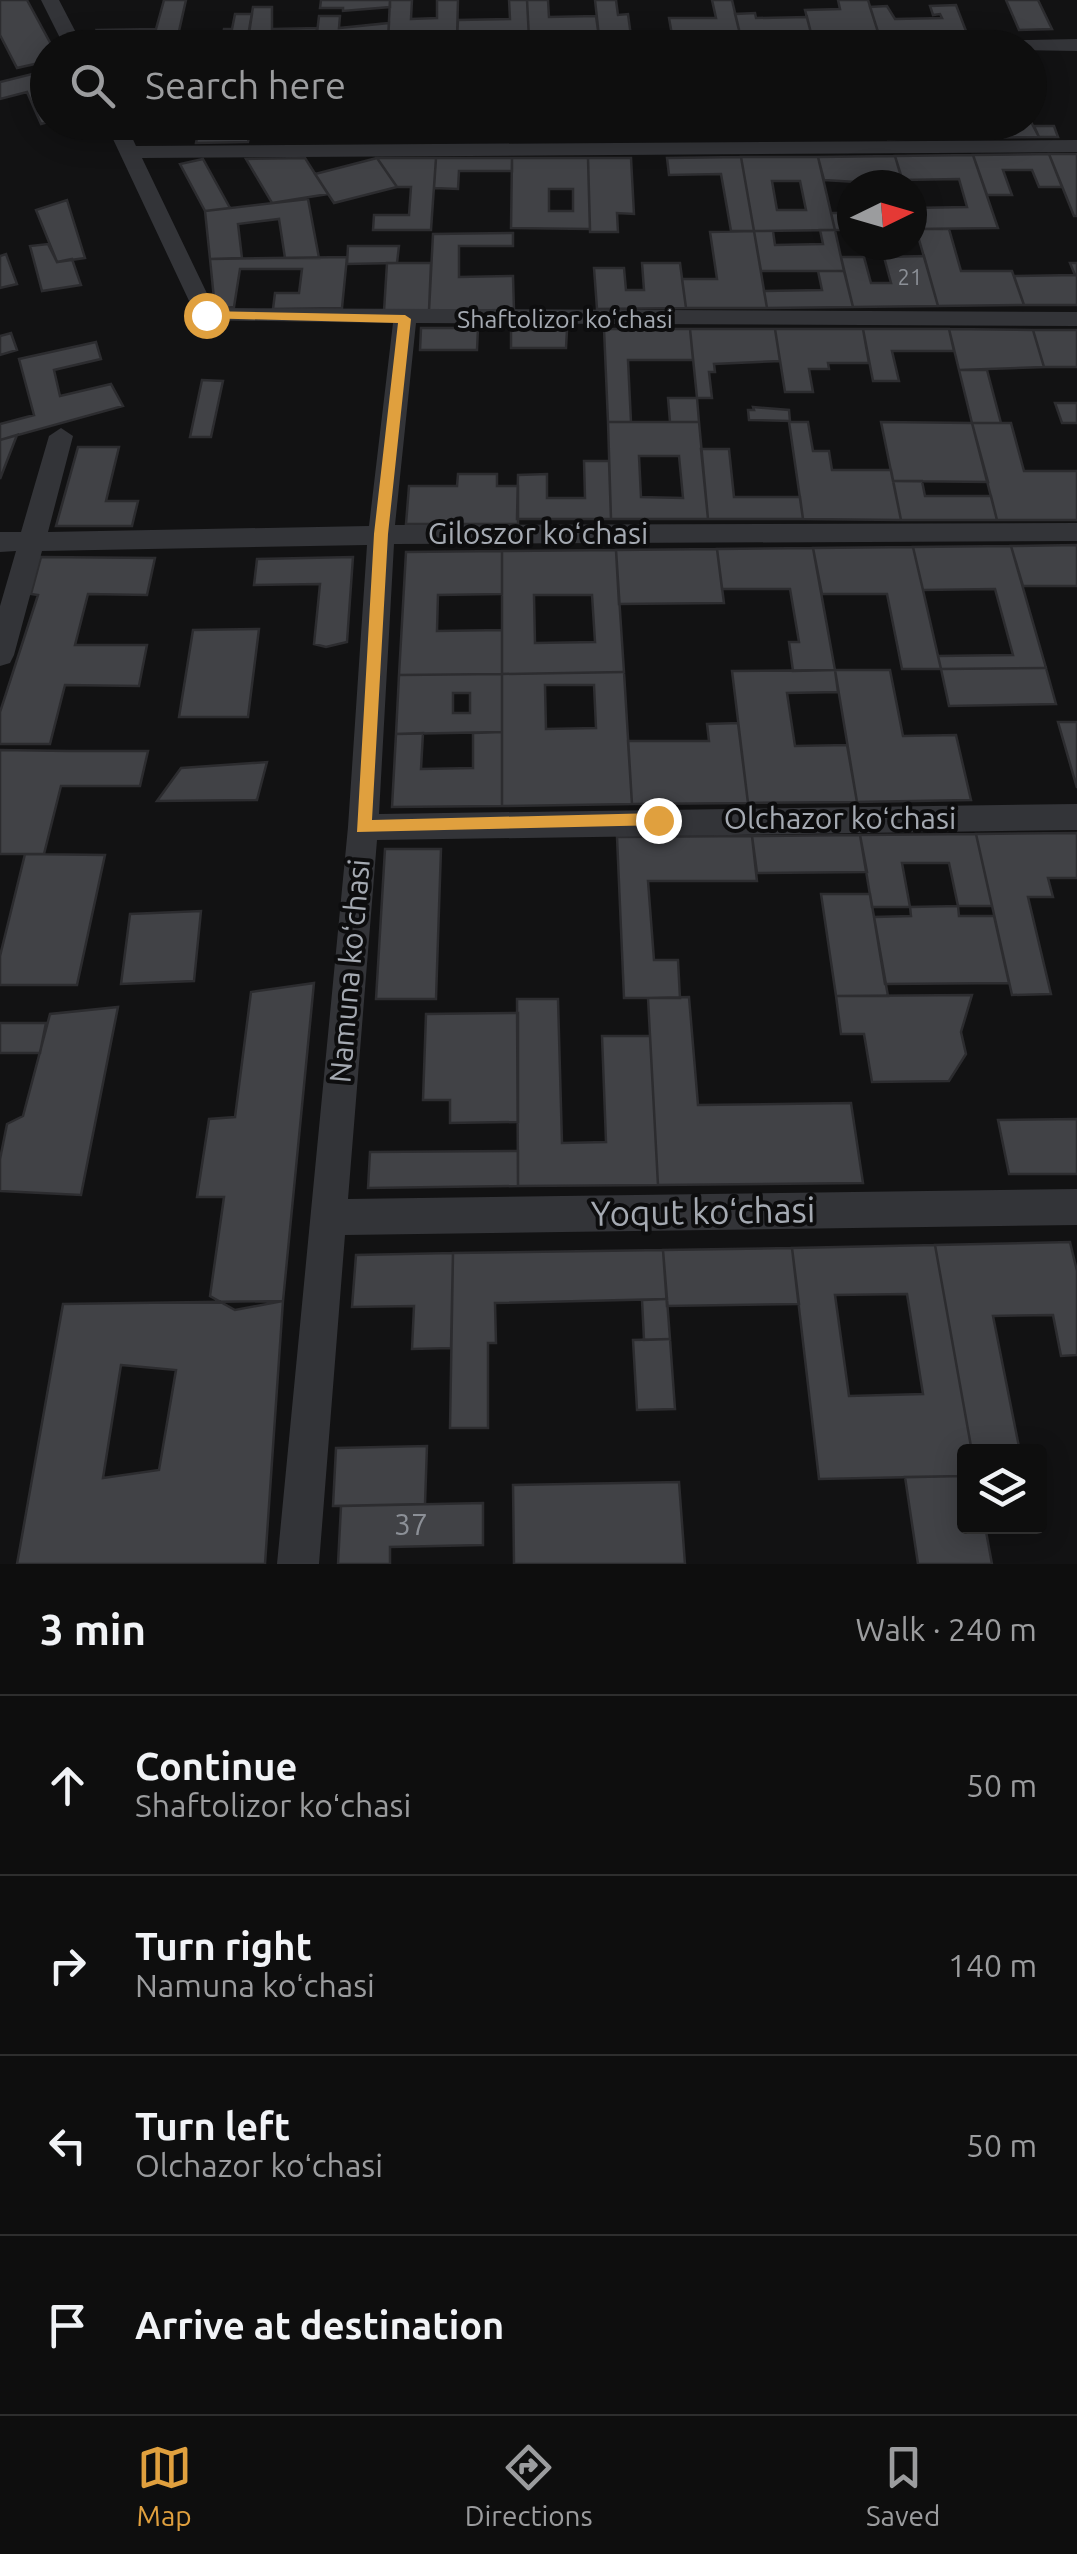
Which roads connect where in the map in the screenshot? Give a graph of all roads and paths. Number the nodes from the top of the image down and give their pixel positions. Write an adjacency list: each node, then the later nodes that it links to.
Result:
1 (50, 0): 2 (street)
2 (65, 30)
3 (1077, 45): 4 (street)
4 (1047, 46)
5 (124, 140): 7 (street, Shaftolizor koʻchasi)
6 (1077, 146): 7 (street)
7 (131, 152): 8 (street, Shaftolizor koʻchasi)
8 (405, 319): 9 (street, Shaftolizor koʻchasi); 12 (street, Namuna koʻchasi)
9 (1077, 319)
10 (61, 436): 13 (street)
11 (1077, 532): 12 (street, Giloszor koʻchasi)
12 (381, 534): 13 (street, Giloszor koʻchasi); 17 (street, Namuna koʻchasi)
13 (34, 541): 14 (street, Giloszor koʻchasi); 15 (street)
14 (0, 542)
15 (0, 654)
16 (1077, 817): 17 (street, Olchazor koʻchasi)
17 (363, 827): 19 (street, Namuna koʻchasi)
18 (1077, 1207): 19 (street, Yoqut koʻchasi)
19 (329, 1218): 20 (street, Namuna koʻchasi)
20 (298, 1564)

